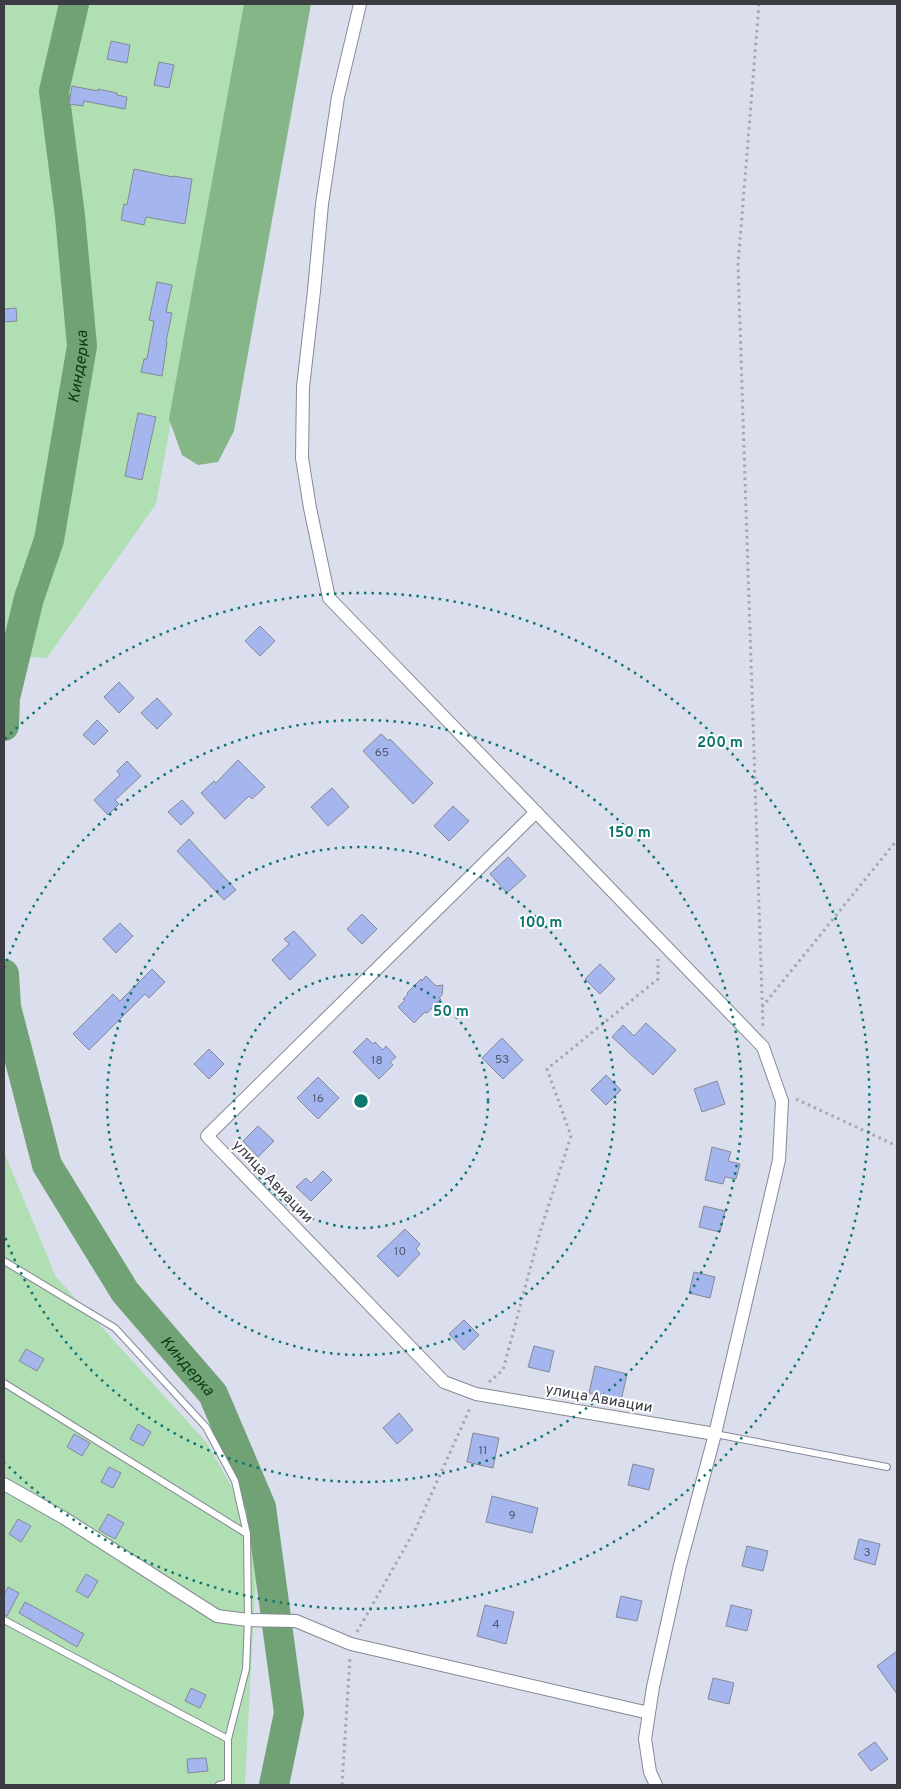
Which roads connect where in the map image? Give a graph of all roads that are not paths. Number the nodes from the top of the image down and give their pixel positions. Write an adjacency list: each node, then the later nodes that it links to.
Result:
1 (360, 4): 2 (street)
2 (536, 812): 5 (street); 5 (street, улица Авиации)
3 (4, 1261): 8 (lane)
4 (4, 1383): 8 (lane)
5 (715, 1434): 6 (lane); 11 (street)
6 (887, 1467)
7 (4, 1484): 10 (street)
8 (247, 1534): 10 (lane)
9 (4, 1620): 12 (lane)
10 (248, 1620): 11 (street); 12 (lane)
11 (649, 1713): 15 (street)
12 (228, 1739): 13 (lane)
13 (228, 1784): 14 (lane)
14 (219, 1785)
15 (656, 1785)

